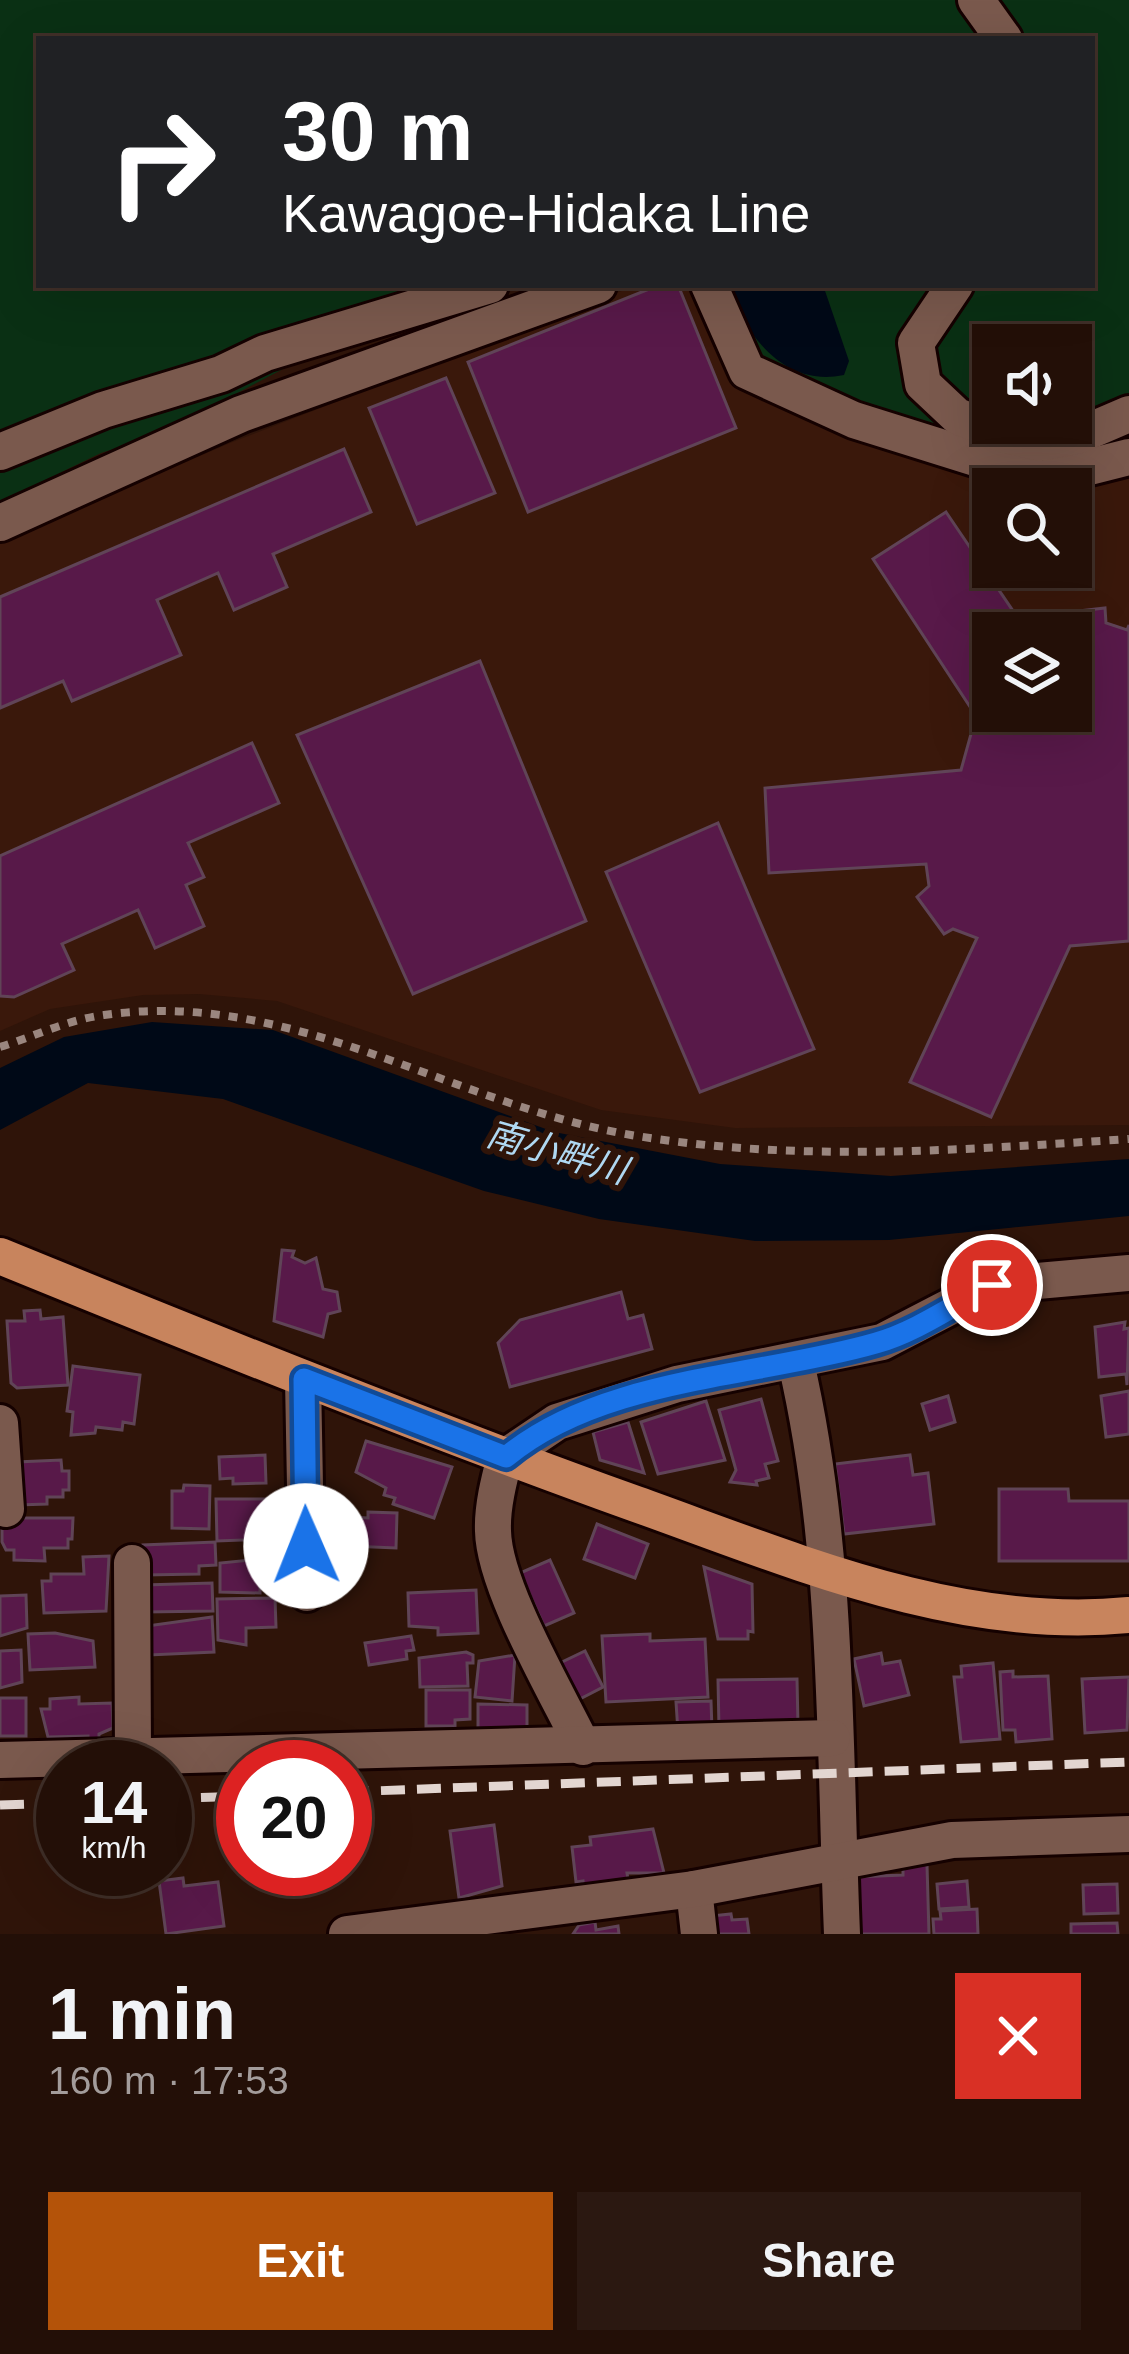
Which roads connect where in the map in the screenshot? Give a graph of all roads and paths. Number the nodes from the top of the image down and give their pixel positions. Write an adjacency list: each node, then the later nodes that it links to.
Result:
1 (976, 0): 2 (street)
2 (1002, 36)
3 (480, 288): 8 (street)
4 (590, 288): 10 (street)
5 (710, 288): 9 (street)
6 (953, 288): 7 (street)
7 (1129, 414)
8 (0, 452)
9 (1129, 457)
10 (0, 523)
11 (0, 1047): 12 (path)
12 (1129, 1139)
13 (1, 1264): 16 (main road)
14 (1129, 1274): 15 (street)
15 (796, 1363): 18 (street); 21 (street)
16 (304, 1379): 18 (main road); 22 (street)
17 (0, 1423): 19 (street)
18 (506, 1457): 21 (main road); 26 (street)
19 (6, 1509)
20 (132, 1563): 25 (street)
21 (828, 1572): 23 (main road); 24 (street)
22 (307, 1593)
23 (1129, 1615)
24 (832, 1738): 26 (street); 31 (street)
25 (133, 1740)
26 (583, 1747): 27 (street)
27 (192, 1754)
28 (36, 1759): 29 (street)
29 (0, 1760)
30 (1129, 1834): 31 (street)
31 (839, 1865): 32 (street); 35 (street)
32 (694, 1889): 33 (street); 34 (street)
33 (347, 1934)
34 (700, 1934)
35 (842, 1934)

